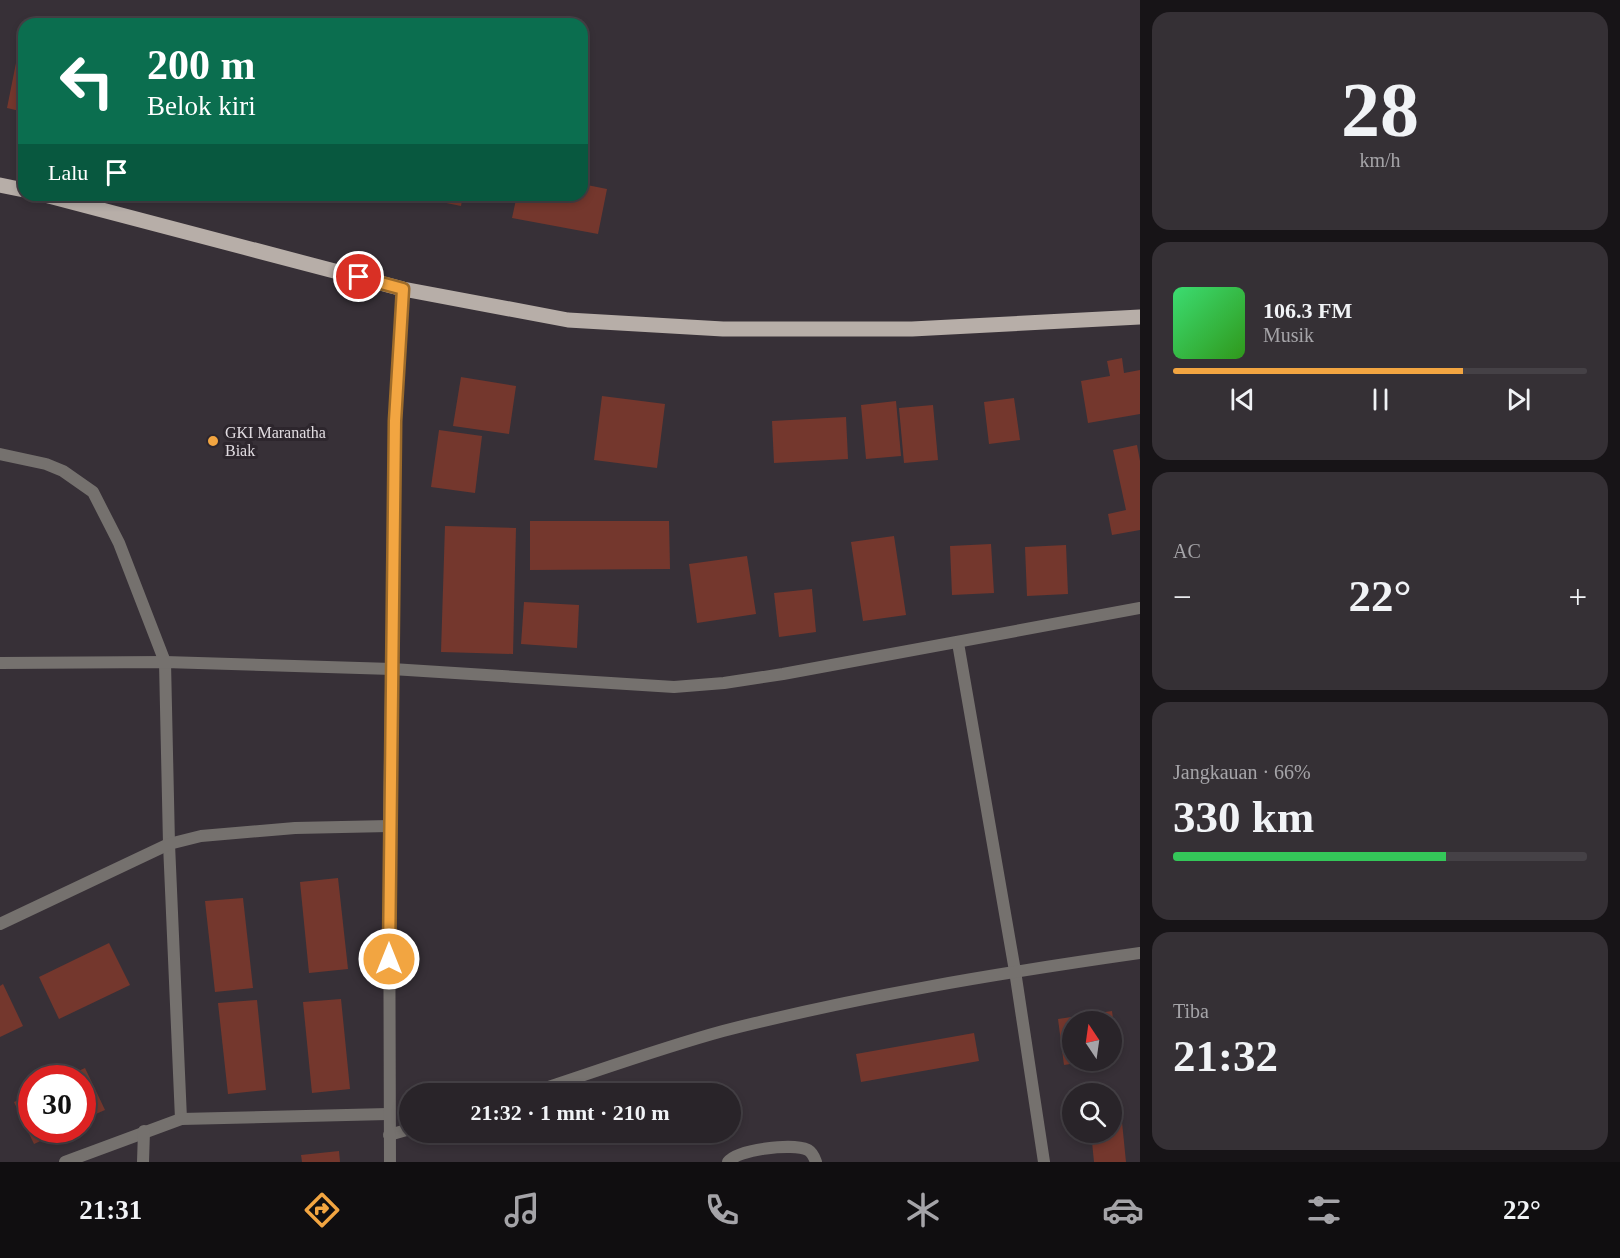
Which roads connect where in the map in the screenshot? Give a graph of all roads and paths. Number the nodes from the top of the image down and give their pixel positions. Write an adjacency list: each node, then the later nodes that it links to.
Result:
1 (0, 185): 2 (main road)
2 (18, 189)
3 (68, 201): 4 (main road)
4 (403, 289): 5 (main road); 11 (street)
5 (1140, 317)
6 (0, 454): 9 (street)
7 (1140, 608): 8 (street)
8 (958, 643): 11 (street); 16 (street)
9 (165, 662): 10 (street); 11 (street); 13 (street)
10 (0, 663)
11 (392, 669): 12 (street)
12 (389, 826): 13 (street); 18 (street)
13 (169, 844): 14 (street); 19 (street)
14 (0, 924)
15 (1140, 953): 16 (street)
16 (1015, 971): 17 (street); 28 (street)
17 (562, 1083)
18 (388, 1114): 19 (street); 22 (street)
19 (181, 1119): 20 (street)
20 (144, 1131): 23 (street); 24 (street)
21 (399, 1132): 22 (street)
22 (389, 1135): 25 (street)
23 (65, 1162)
24 (143, 1162)
25 (390, 1162)
26 (728, 1162): 27 (street)
27 (816, 1162)
28 (1044, 1162)

